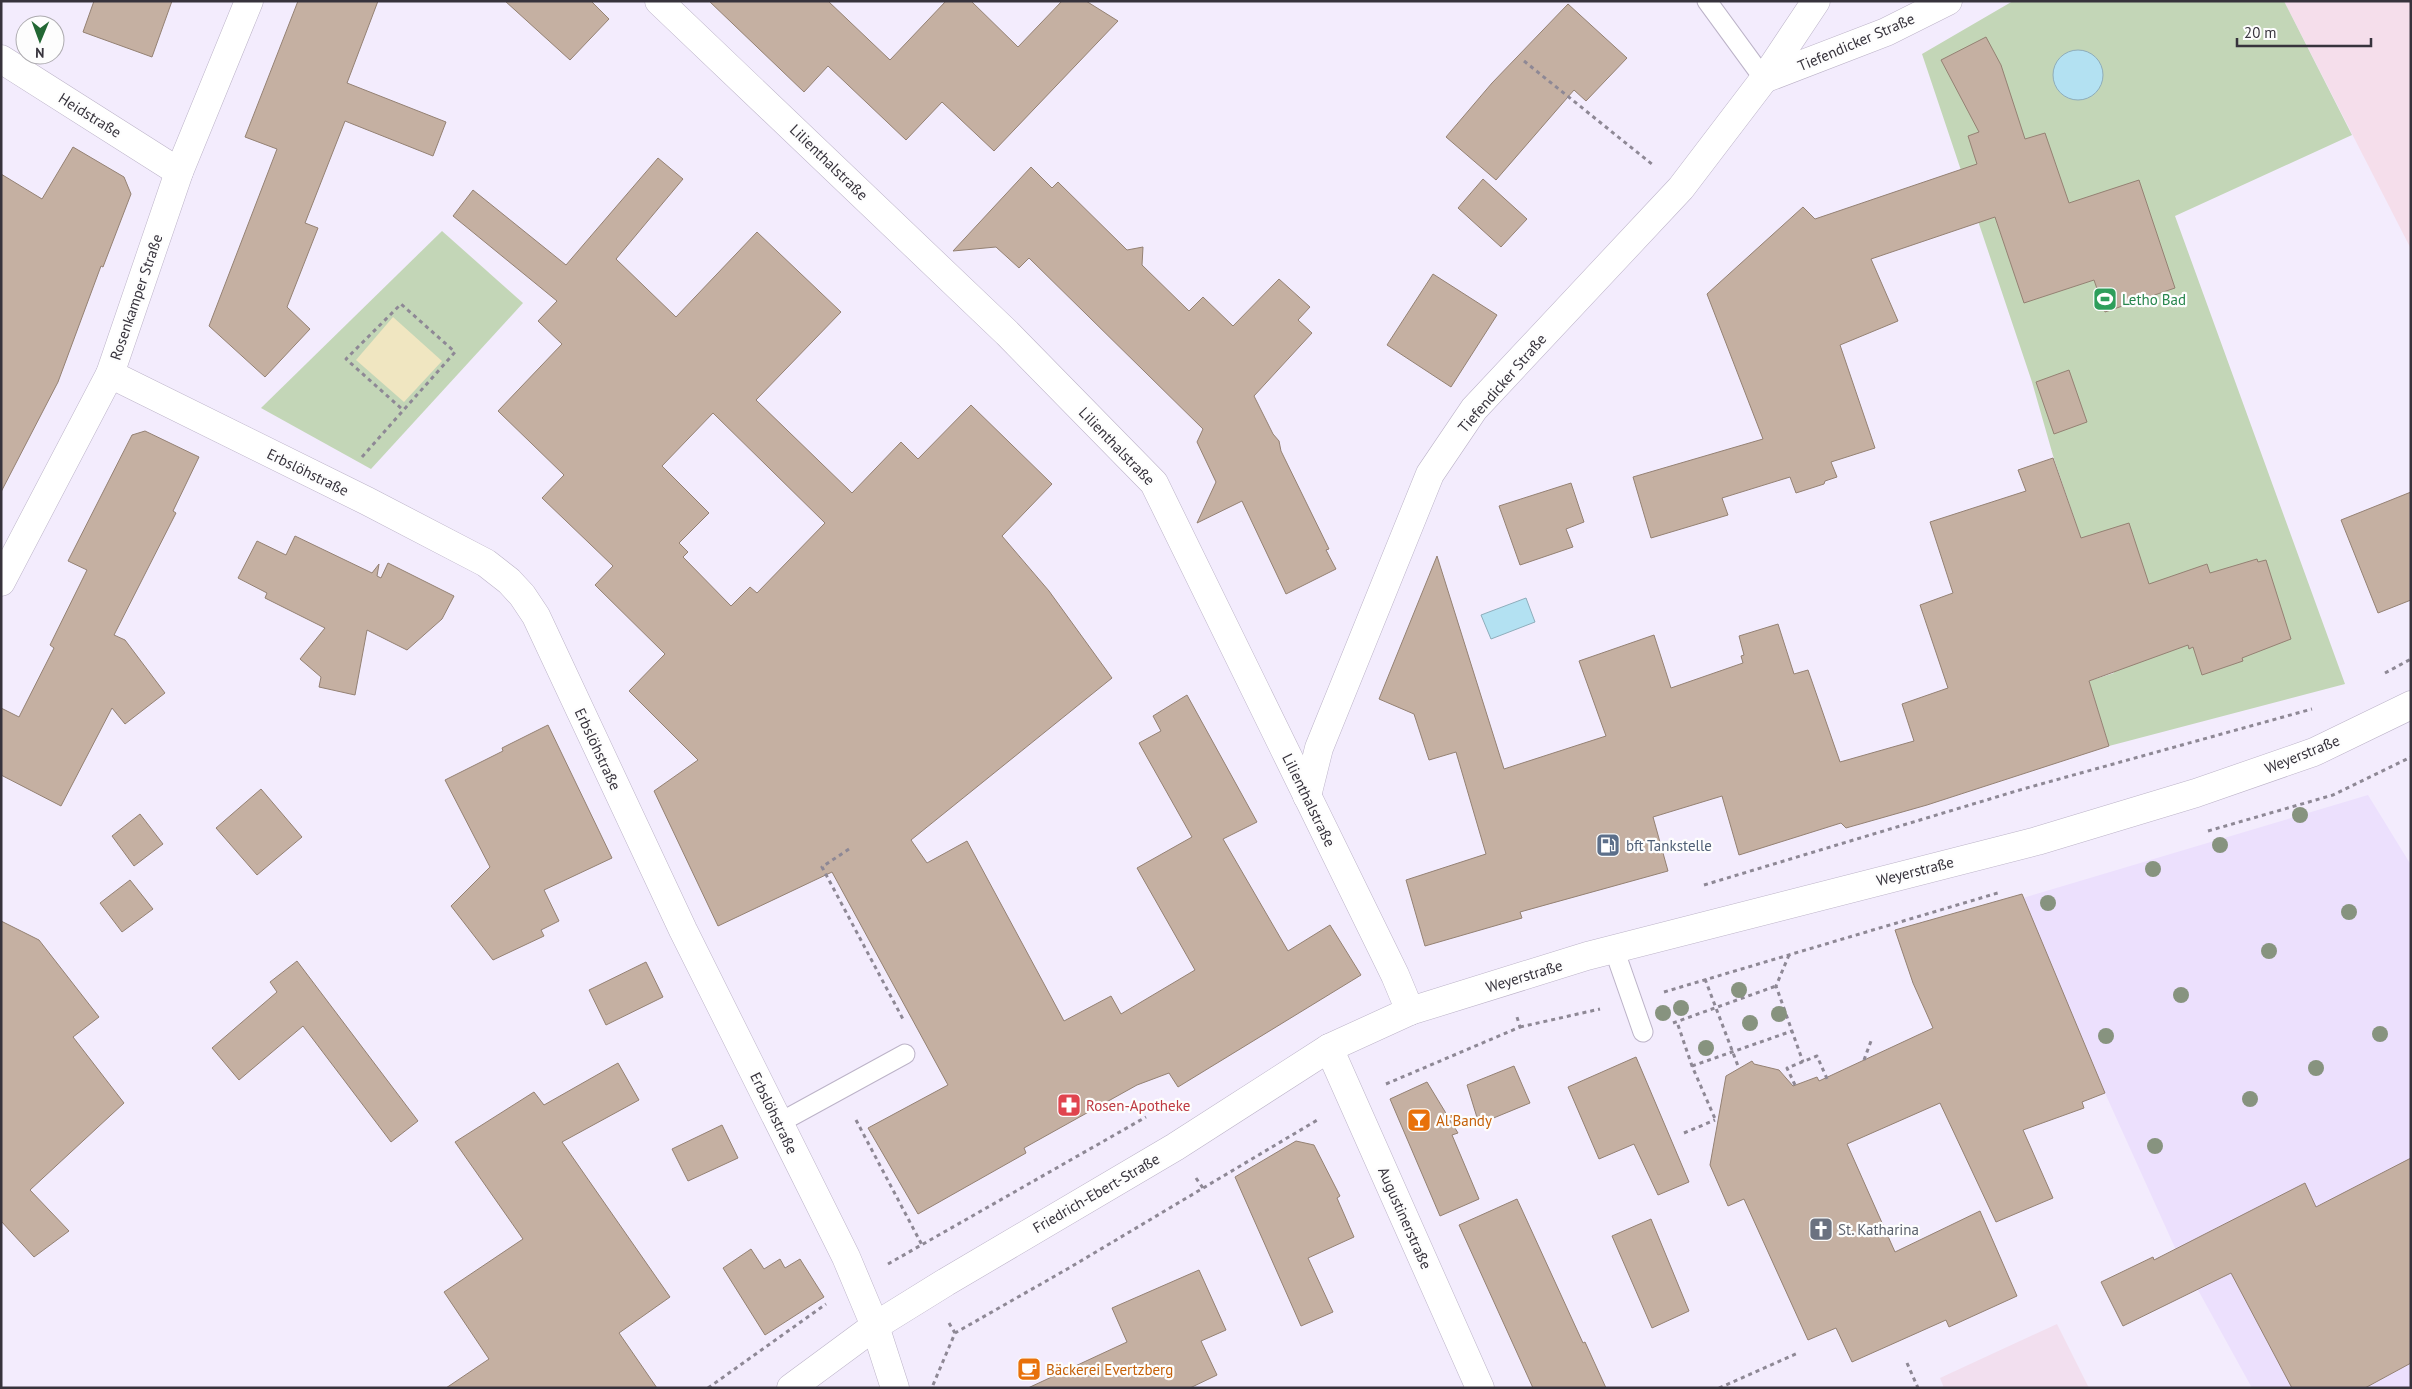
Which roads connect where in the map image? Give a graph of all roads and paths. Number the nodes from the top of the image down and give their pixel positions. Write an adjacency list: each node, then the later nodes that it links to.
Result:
1 (249, 1): 9 (street, Rosenkamper Straße)
2 (659, 1): 19 (street, Lilienthalstraße)
3 (1707, 1): 8 (lane)
4 (1816, 1): 8 (street, Tiefendicker Straße)
5 (1948, 1): 8 (street, Tiefendicker Straße)
6 (1, 59): 9 (street, Heidstraße)
7 (1524, 61): 10 (path)
8 (1764, 79): 10 (street, Tiefendicker Straße)
9 (179, 172): 11 (street, Rosenkamper Straße)
10 (1680, 188): 19 (street, Tiefendicker Straße)
11 (110, 374): 13 (street, Erbslöhstraße); 14 (street, Rosenkamper Straße)
12 (403, 410): 12 (path); 13 (path)
13 (341, 489): 45 (street, Erbslöhstraße)
14 (1, 582)
15 (2411, 659): 16 (path)
16 (2404, 662)
17 (2411, 705): 22 (street, Weyerstraße)
18 (2411, 757): 20 (path)
19 (1307, 796): 29 (street, Lilienthalstraße)
20 (2333, 796)
21 (1830, 943): 23 (path)
22 (1614, 949): 25 (street, Weyerstraße); 27 (lane)
23 (1790, 955): 24 (path); 26 (path)
24 (1705, 979): 27 (path); 28 (path)
25 (1506, 982): 29 (street, Weyerstraße); 31 (path)
26 (1776, 986): 28 (path); 32 (path)
27 (1631, 1002): 31 (path); 33 (lane)
28 (1716, 1008): 30 (path); 36 (path)
29 (1410, 1011): 35 (street, Friedrich-Ebert-Straße)
30 (1677, 1022): 33 (path); 40 (path)
31 (1520, 1027): 44 (path)
32 (1792, 1031): 36 (path); 39 (path)
33 (1643, 1032)
34 (1871, 1042): 38 (path)
35 (1329, 1048): 44 (street, Augustinerstraße); 47 (street, Friedrich-Ebert-Straße)
36 (1732, 1052): 40 (path); 41 (path)
37 (905, 1054): 45 (lane)
38 (1864, 1060)
39 (1803, 1062): 42 (path); 43 (path)
40 (1692, 1066): 46 (path)
41 (1738, 1066)
42 (1828, 1081)
43 (1795, 1086)
44 (1352, 1098): 52 (path); 53 (street, Augustinerstraße)
45 (779, 1123): 47 (street, Erbslöhstraße)
46 (1684, 1133)
47 (875, 1326): 50 (street, Friedrich-Ebert-Straße); 51 (street, Erbslöhstraße)
48 (1798, 1353): 54 (path)
49 (1906, 1363): 55 (path)
50 (791, 1388)
51 (895, 1388)
52 (932, 1388)
53 (1480, 1388)
54 (1720, 1388)
55 (1918, 1388)

